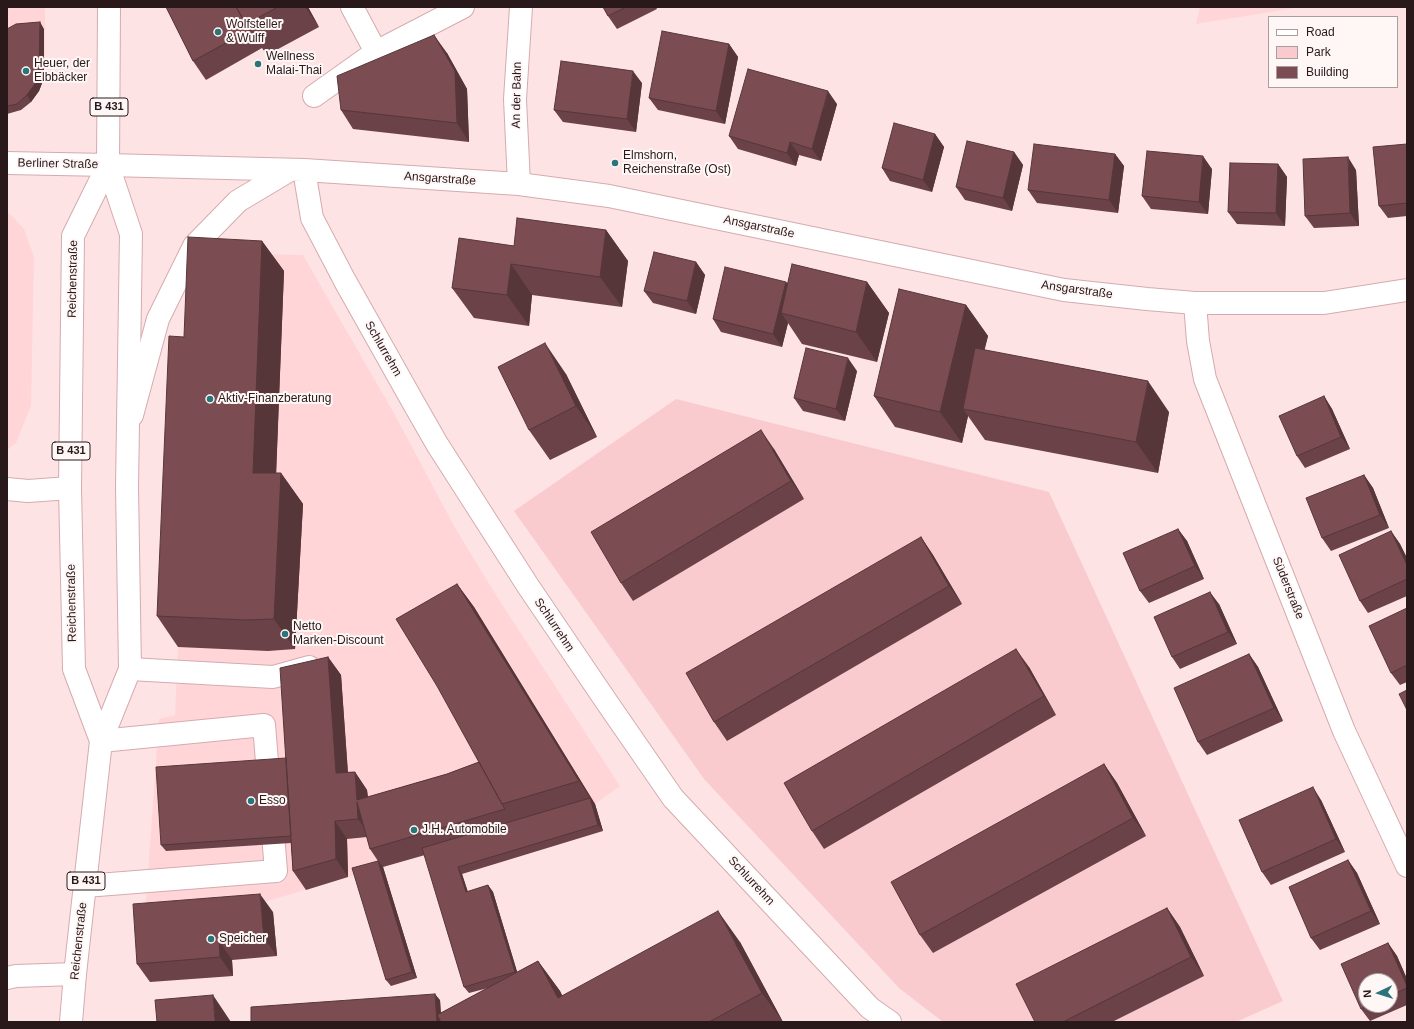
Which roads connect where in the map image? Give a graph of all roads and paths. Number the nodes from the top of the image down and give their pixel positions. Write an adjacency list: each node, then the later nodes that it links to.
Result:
1 (109, 7): 8 (street, B 431)
2 (352, 7): 5 (street)
3 (462, 7): 5 (street)
4 (521, 7): 10 (street, An der Bahn)
5 (376, 52): 6 (street)
6 (314, 96)
7 (7, 163): 8 (street, Berliner Straße)
8 (108, 165): 9 (street, Ansgarstraße); 13 (street, Reichenstraße / B 431); 14 (street, Reichenstraße / B 431)
9 (297, 170): 10 (street, Ansgarstraße); 13 (street); 24 (street, Schlurrehm)
10 (519, 184): 12 (street, Ansgarstraße)
11 (1407, 290): 12 (street, Ansgarstraße)
12 (1195, 303): 19 (street, Süderstraße)
13 (129, 428): 17 (street, Reichenstraße / B 431)
14 (70, 488): 15 (street); 18 (street, Reichenstraße / B 431)
15 (7, 489)
16 (320, 664): 17 (street)
17 (130, 669): 18 (street, Reichenstraße / B 431)
18 (101, 741): 20 (street, Reichenstraße / B 431); 20 (street)
19 (1407, 866)
20 (85, 886): 21 (street, Reichenstraße / B 431)
21 (76, 974): 22 (street); 23 (street, Reichenstraße / B 431)
22 (7, 978)
23 (72, 1022)
24 (890, 1022)

